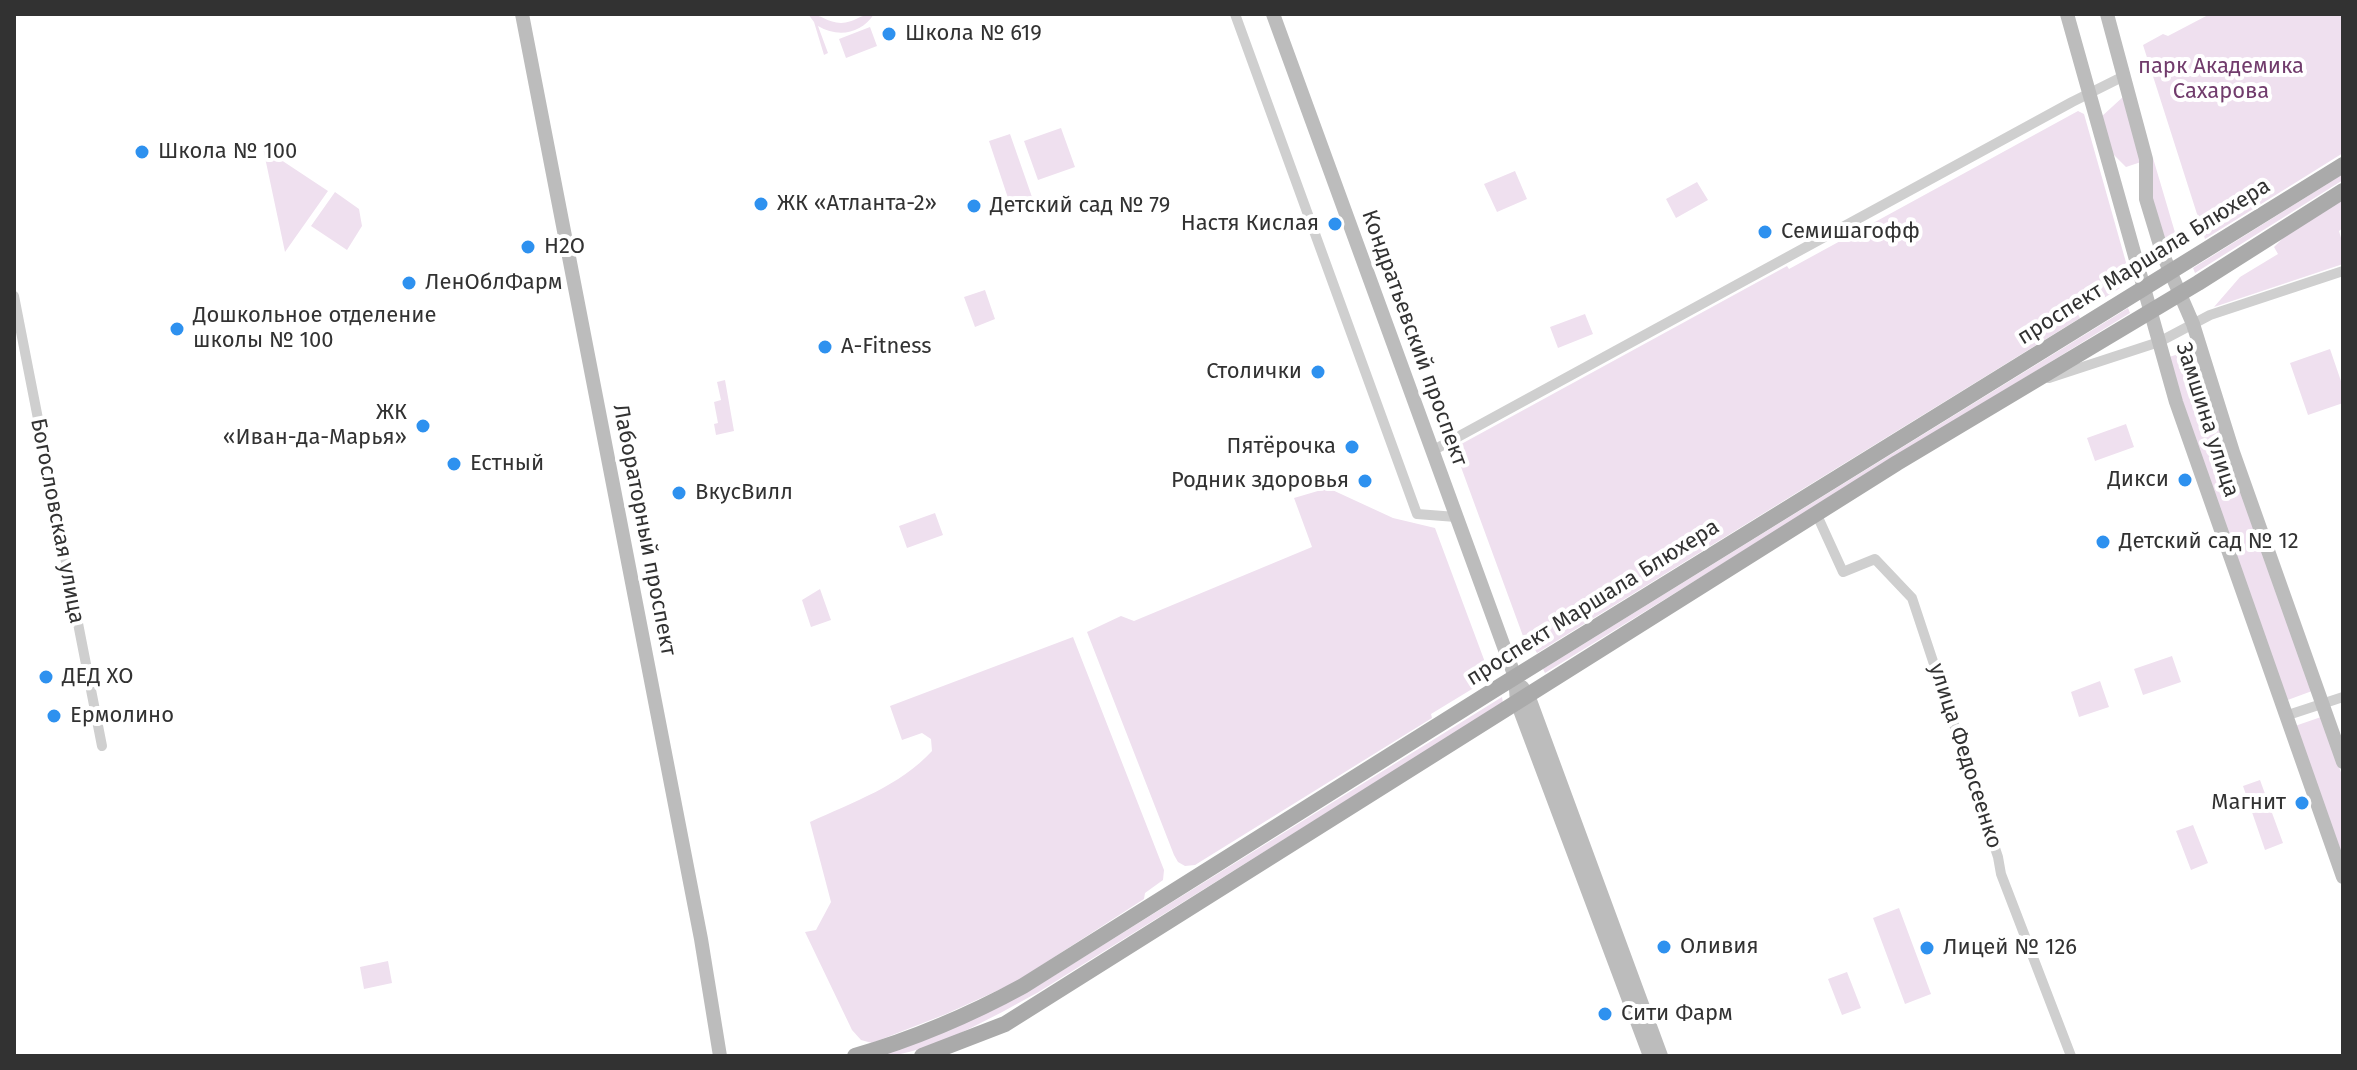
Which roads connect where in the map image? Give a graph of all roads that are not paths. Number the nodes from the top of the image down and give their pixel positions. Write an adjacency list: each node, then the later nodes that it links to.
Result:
1 (522, 14): 30 (street, Лабораторный проспект)
2 (1235, 14): 21 (street)
3 (1273, 14): 19 (street, Кондратьевский проспект)
4 (2067, 14): 7 (street, Замшина улица)
5 (2107, 14): 6 (street, Замшина улица)
6 (2124, 76): 7 (street); 11 (street, Замшина улица)
7 (2089, 93): 12 (street, Замшина улица); 19 (street)
8 (2343, 165): 11 (main road, проспект Маршала Блюхера)
9 (2343, 191): 13 (main road, проспект Маршала Блюхера)
10 (2343, 271): 16 (street)
11 (2170, 273): 12 (main road, проспект Маршала Блюхера); 13 (street, Замшина улица)
12 (2143, 289): 15 (street, Замшина улица); 22 (main road, проспект Маршала Блюхера)
13 (2181, 293): 15 (main road, проспект Маршала Блюхера); 16 (street, Замшина улица)
14 (14, 296): 27 (street, Богословская улица)
15 (2150, 311): 17 (street, Замшина улица); 18 (main road, проспект Маршала Блюхера)
16 (2193, 324): 17 (street); 25 (street, Замшина улица)
17 (2159, 342): 18 (street); 26 (street, Замшина улица)
18 (2025, 385): 20 (main road, проспект Маршала Блюхера)
19 (1432, 451): 21 (street, Кондратьевский проспект)
20 (1816, 513): 24 (main road, проспект Маршала Блюхера); 35 (street, улица Федосеенко)
21 (1456, 517): 22 (street, Кондратьевский проспект)
22 (1515, 677): 24 (street, Кондратьевский проспект); 31 (main road, проспект Маршала Блюхера)
23 (2343, 697): 25 (street)
24 (1523, 698): 32 (main road, проспект Маршала Блюхера); 33 (street, Кондратьевский проспект); 34 (street, Кондратьевский проспект)
25 (2322, 704): 26 (street); 28 (street, Замшина улица)
26 (2285, 716): 29 (street, Замшина улица)
27 (102, 746)
28 (2343, 762)
29 (2343, 877)
30 (720, 1056)
31 (855, 1056)
32 (922, 1056)
33 (1650, 1056)
34 (1661, 1056)
35 (2071, 1056)

